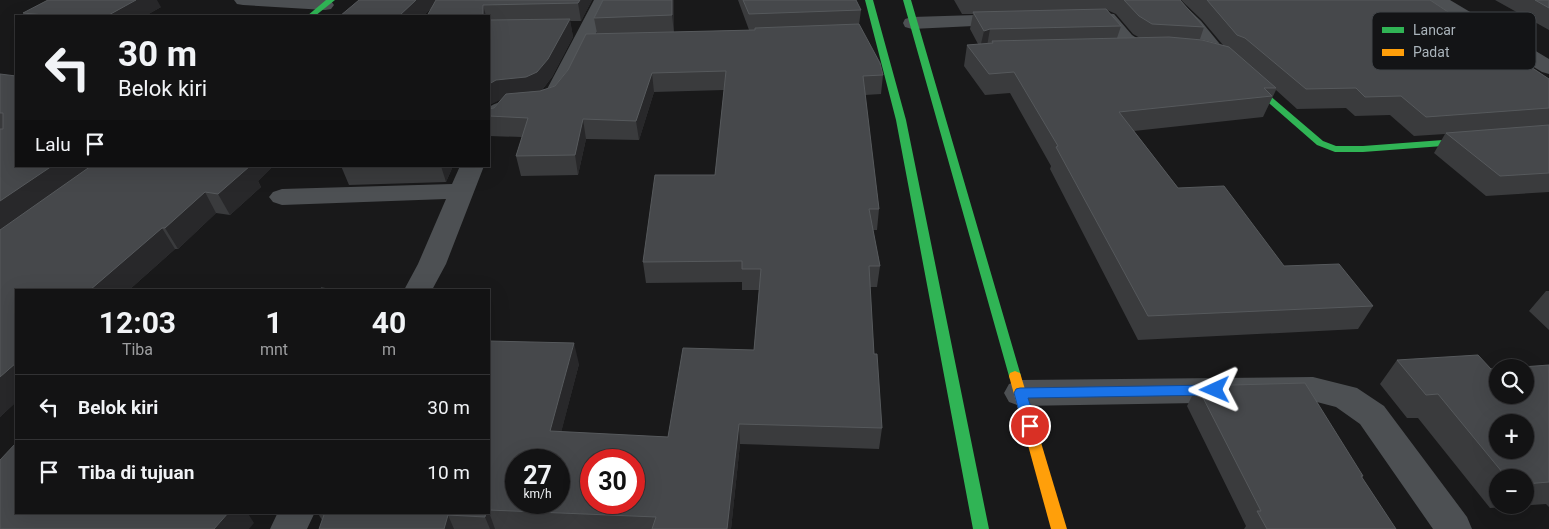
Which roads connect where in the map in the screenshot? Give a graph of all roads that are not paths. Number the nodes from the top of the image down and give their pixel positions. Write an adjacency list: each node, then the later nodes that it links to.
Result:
1 (243, 0): 8 (street)
2 (603, 0): 14 (street)
3 (870, 0): 31 (street)
4 (907, 0): 13 (street)
5 (1093, 0): 10 (street)
6 (1169, 0): 20 (street)
7 (1437, 0): 9 (street)
8 (322, 7)
9 (1457, 12)
10 (1107, 18): 11 (street); 17 (street)
11 (1068, 19)
12 (1029, 20): 13 (street)
13 (912, 23): 28 (street)
14 (580, 34): 15 (street); 22 (street)
15 (636, 42)
16 (1123, 51): 17 (street)
17 (1146, 51)
18 (1203, 53): 20 (street)
19 (1536, 60): 21 (street)
20 (1229, 63): 23 (street)
21 (1549, 68)
22 (490, 119)
23 (1549, 135)
24 (472, 167): 25 (street)
25 (464, 191): 26 (street); 27 (street)
26 (282, 198)
27 (419, 289)
28 (1020, 393): 32 (street); 33 (street)
29 (296, 514): 30 (street)
30 (288, 529)
31 (981, 529)
32 (1059, 529)
33 (1454, 529)

